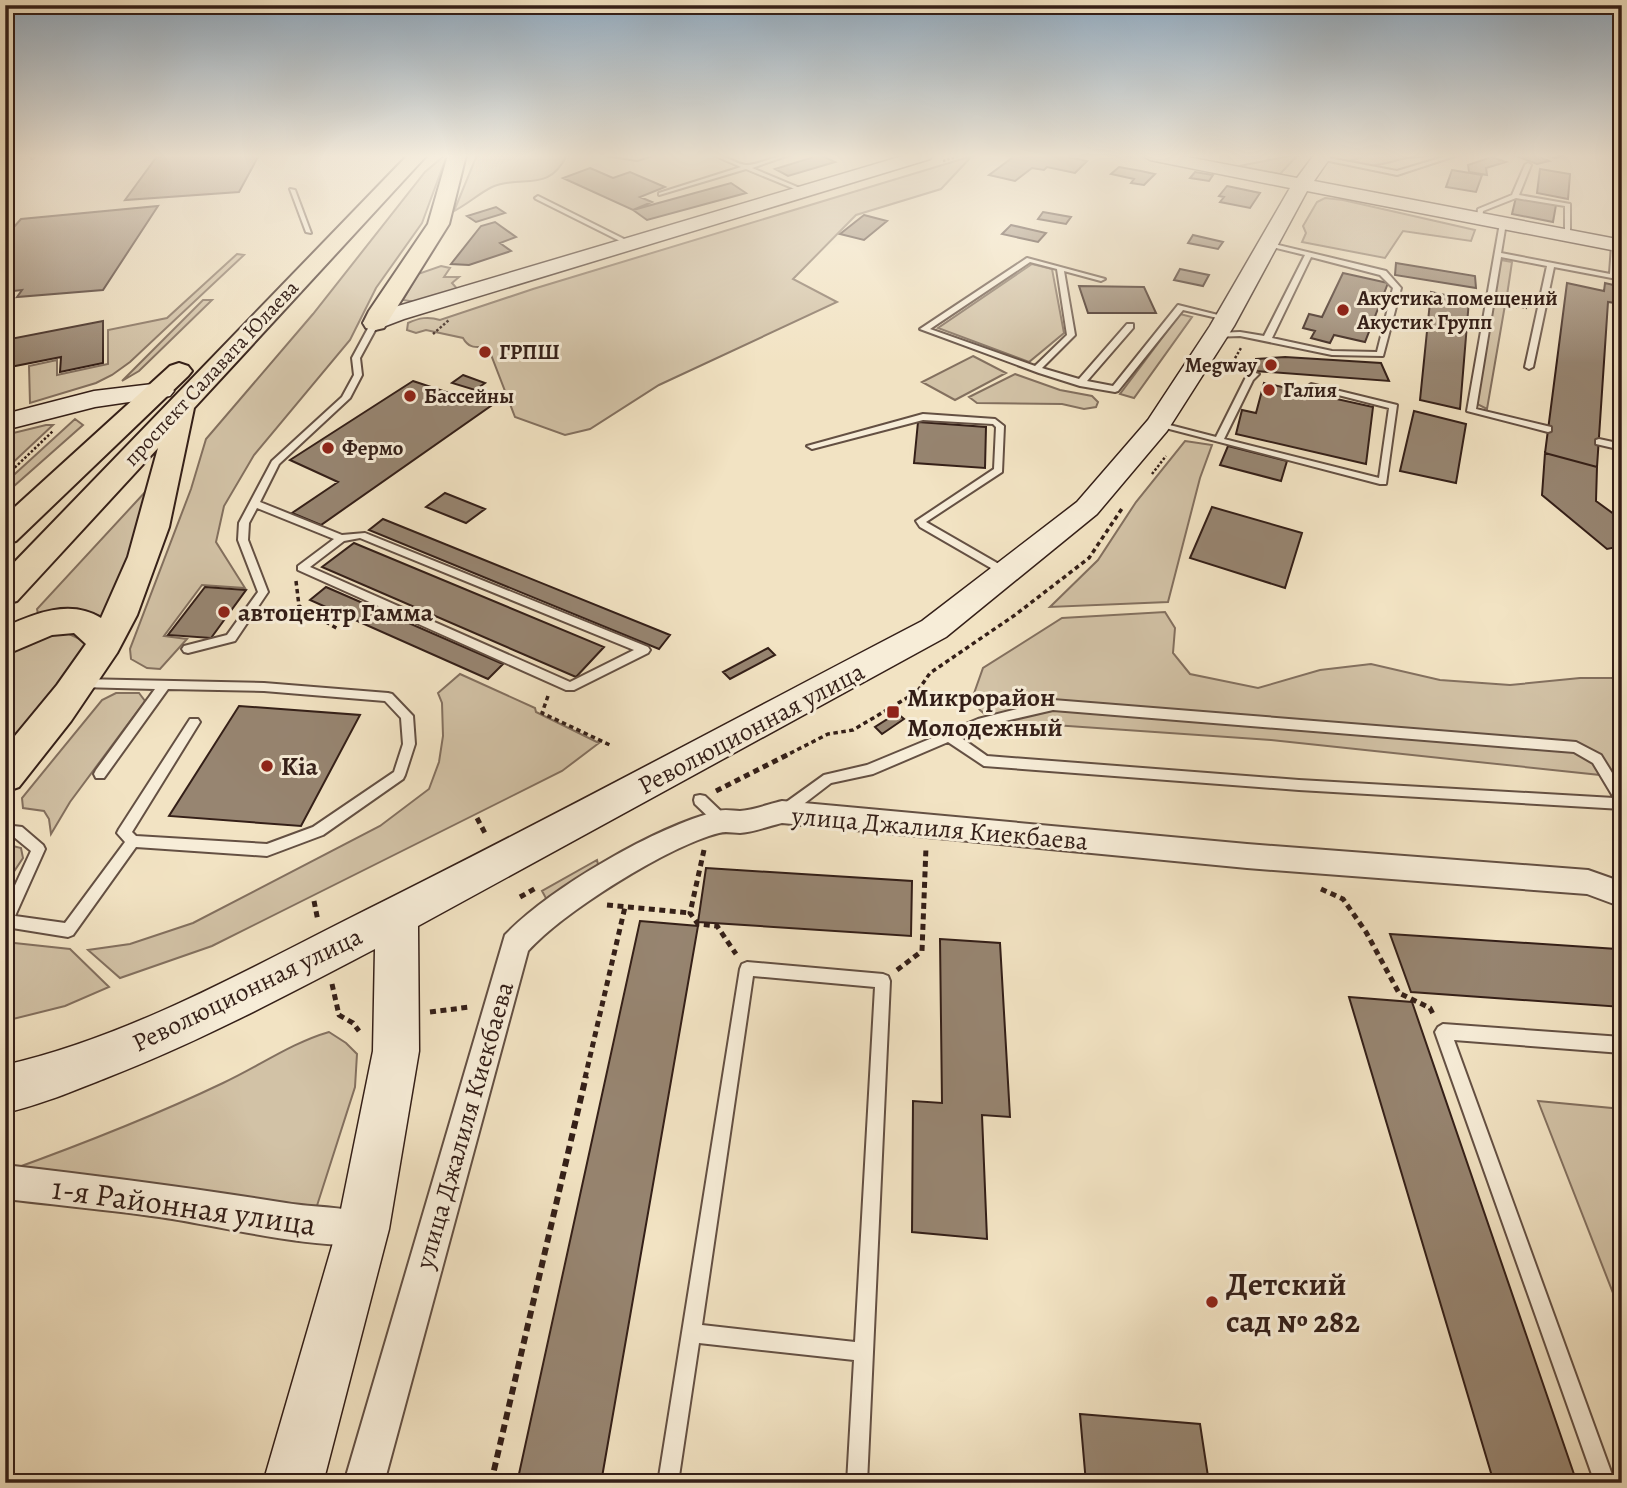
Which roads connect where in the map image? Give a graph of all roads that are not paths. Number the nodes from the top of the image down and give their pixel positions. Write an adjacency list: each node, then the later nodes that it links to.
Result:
1 (306, 224): 11 (lane)
2 (316, 224): 11 (main road, проспект Салавата Юлаева)
3 (347, 224): 34 (main road, проспект Салавата Юлаева)
4 (437, 224): 22 (main road)
5 (591, 224): 13 (lane)
6 (691, 224): 13 (street)
7 (1278, 224): 14 (street, Революционная улица)
8 (1503, 224): 18 (lane)
9 (1511, 224): 12 (street)
10 (1568, 224): 12 (lane)
11 (309, 232): 16 (main road, проспект Салавата Юлаева)
12 (1568, 235): 15 (street)
13 (628, 243): 23 (street)
14 (1266, 244): 17 (lane); 26 (street, Революционная улица)
15 (1618, 245): 19 (lane)
16 (290, 251)
17 (1309, 254): 27 (lane); 27 (lane)
18 (1497, 254): 19 (lane); 38 (lane)
19 (1551, 264): 29 (lane)
20 (1060, 268): 21 (lane); 30 (lane); 30 (lane)
21 (1101, 279)
22 (389, 296): 23 (street); 24 (main road)
23 (419, 308): 24 (street)
24 (375, 323): 43 (lane)
25 (1130, 326): 32 (lane)
26 (1221, 326): 27 (lane); 32 (lane); 37 (street, Революционная улица)
27 (1267, 340)
28 (198, 351): 34 (main road, проспект Салавата Юлаева)
29 (1529, 367)
30 (1037, 369): 32 (lane)
31 (1255, 374): 39 (lane)
32 (1080, 383)
33 (1311, 387): 39 (lane)
34 (172, 397): 35 (street); 36 (main road, проспект Салавата Юлаева); 48 (main road, проспект Салавата Юлаева); 50 (main road)
35 (5, 422)
36 (123, 423): 44 (main road); 45 (main road, проспект Салавата Юлаева)
37 (1158, 425): 39 (lane); 47 (street, Революционная улица)
38 (1548, 429)
39 (1219, 439)
40 (1599, 442): 42 (lane)
41 (812, 446): 47 (lane)
42 (1622, 447)
43 (253, 503): 46 (lane); 51 (lane)
44 (5, 504)
45 (5, 534)
46 (341, 538): 46 (lane)
47 (1008, 573): 65 (street, Революционная улица)
48 (5, 593)
49 (5, 642): 50 (main road)
50 (105, 644): 52 (main road)
51 (188, 649)
52 (80, 683): 53 (lane); 57 (main road)
53 (164, 684): 56 (lane); 63 (lane)
54 (194, 722): 63 (lane)
55 (951, 737): 59 (lane); 59 (lane); 60 (lane)
56 (100, 775)
57 (5, 776)
58 (700, 800): 61 (lane)
59 (1622, 803)
60 (782, 812): 61 (street, улица Джалиля Киекбаева); 64 (street, улица Джалиля Киекбаева)
61 (722, 821): 73 (street, улица Джалиля Киекбаева)
62 (5, 831): 63 (lane)
63 (133, 841)
64 (1622, 895)
65 (397, 916): 67 (street, Революционная улица); 69 (street)
66 (1622, 1045): 76 (lane)
67 (5, 1089)
68 (5, 1182): 69 (street, 1-я Районная улица)
69 (363, 1229): 72 (street)
70 (691, 1333): 71 (lane); 71 (lane); 74 (lane)
71 (863, 1352): 75 (lane)
72 (293, 1483)
73 (364, 1483)
74 (668, 1483)
75 (857, 1483)
76 (1605, 1483)

